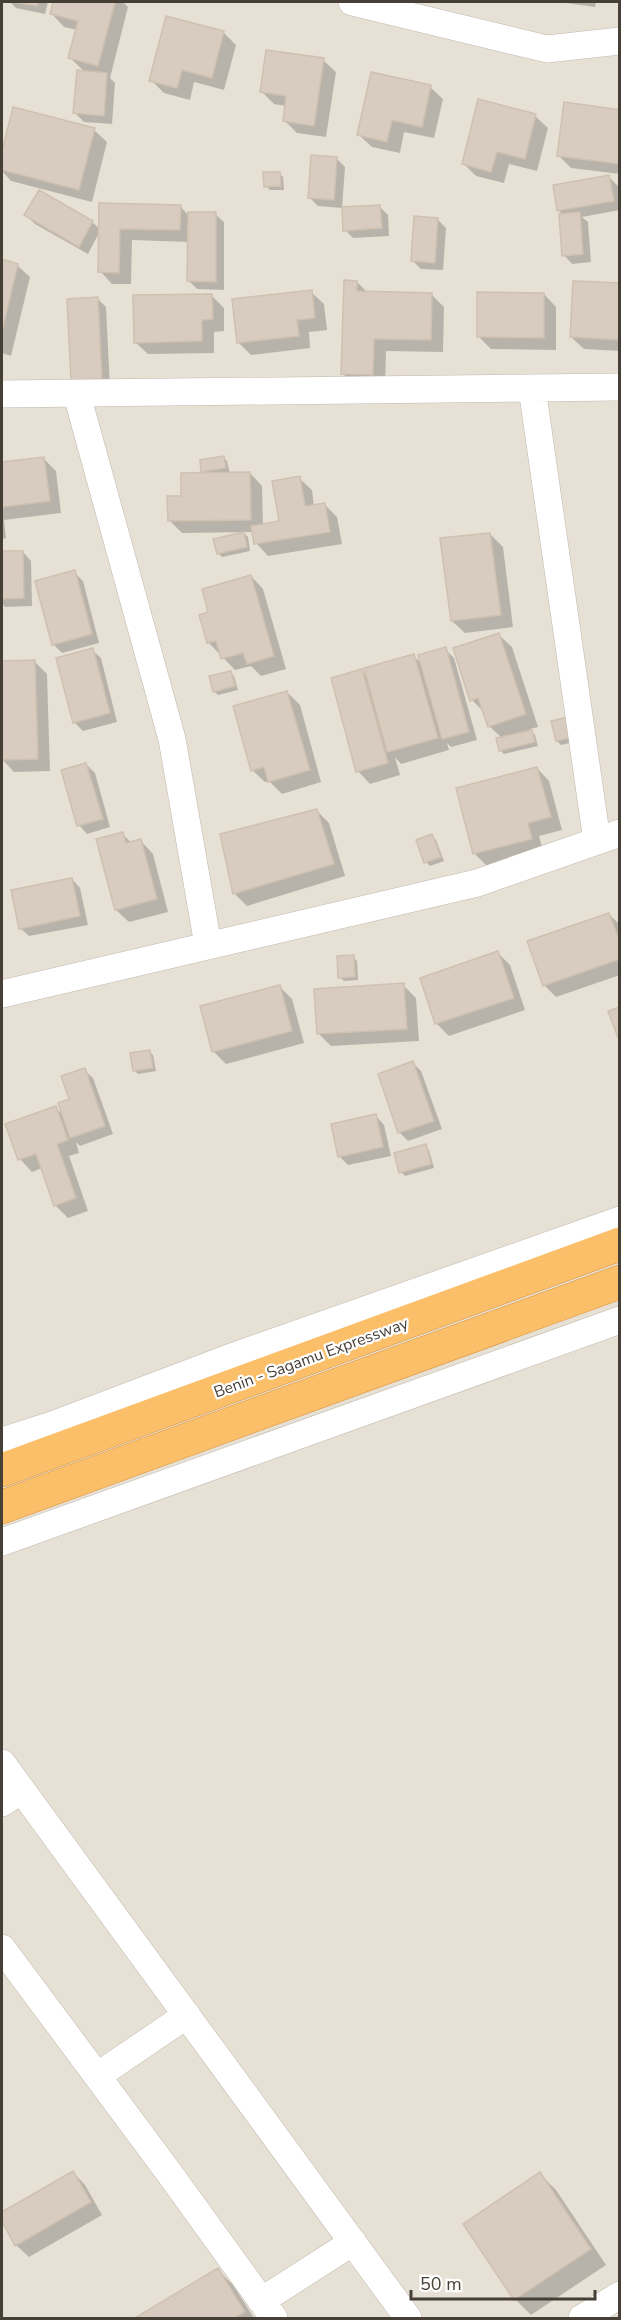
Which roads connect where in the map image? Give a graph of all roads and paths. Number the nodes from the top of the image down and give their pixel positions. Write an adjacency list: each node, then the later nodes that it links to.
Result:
1 (352, 2): 2 (street)
2 (620, 41)
3 (620, 387): 4 (street)
4 (532, 388): 6 (street); 7 (street)
5 (2, 394): 6 (street)
6 (77, 395): 8 (street)
7 (608, 837): 8 (street)
8 (208, 945): 9 (street)
9 (2, 994)
10 (620, 1220): 14 (street)
11 (620, 1244): 14 (highway, Benin - Sagamu Expressway)
12 (620, 1282): 15 (highway)
13 (620, 1320): 16 (street)
14 (4, 1456)
15 (2, 1507)
16 (2, 1542)
17 (2, 1763): 18 (street)
18 (12, 1797): 20 (street)
19 (2, 1948): 21 (street)
20 (187, 2015): 21 (street); 22 (street)
21 (97, 2076): 24 (street)
22 (352, 2242): 24 (street); 25 (street)
23 (620, 2295): 26 (street)
24 (268, 2310)
25 (408, 2319)
26 (582, 2319)

